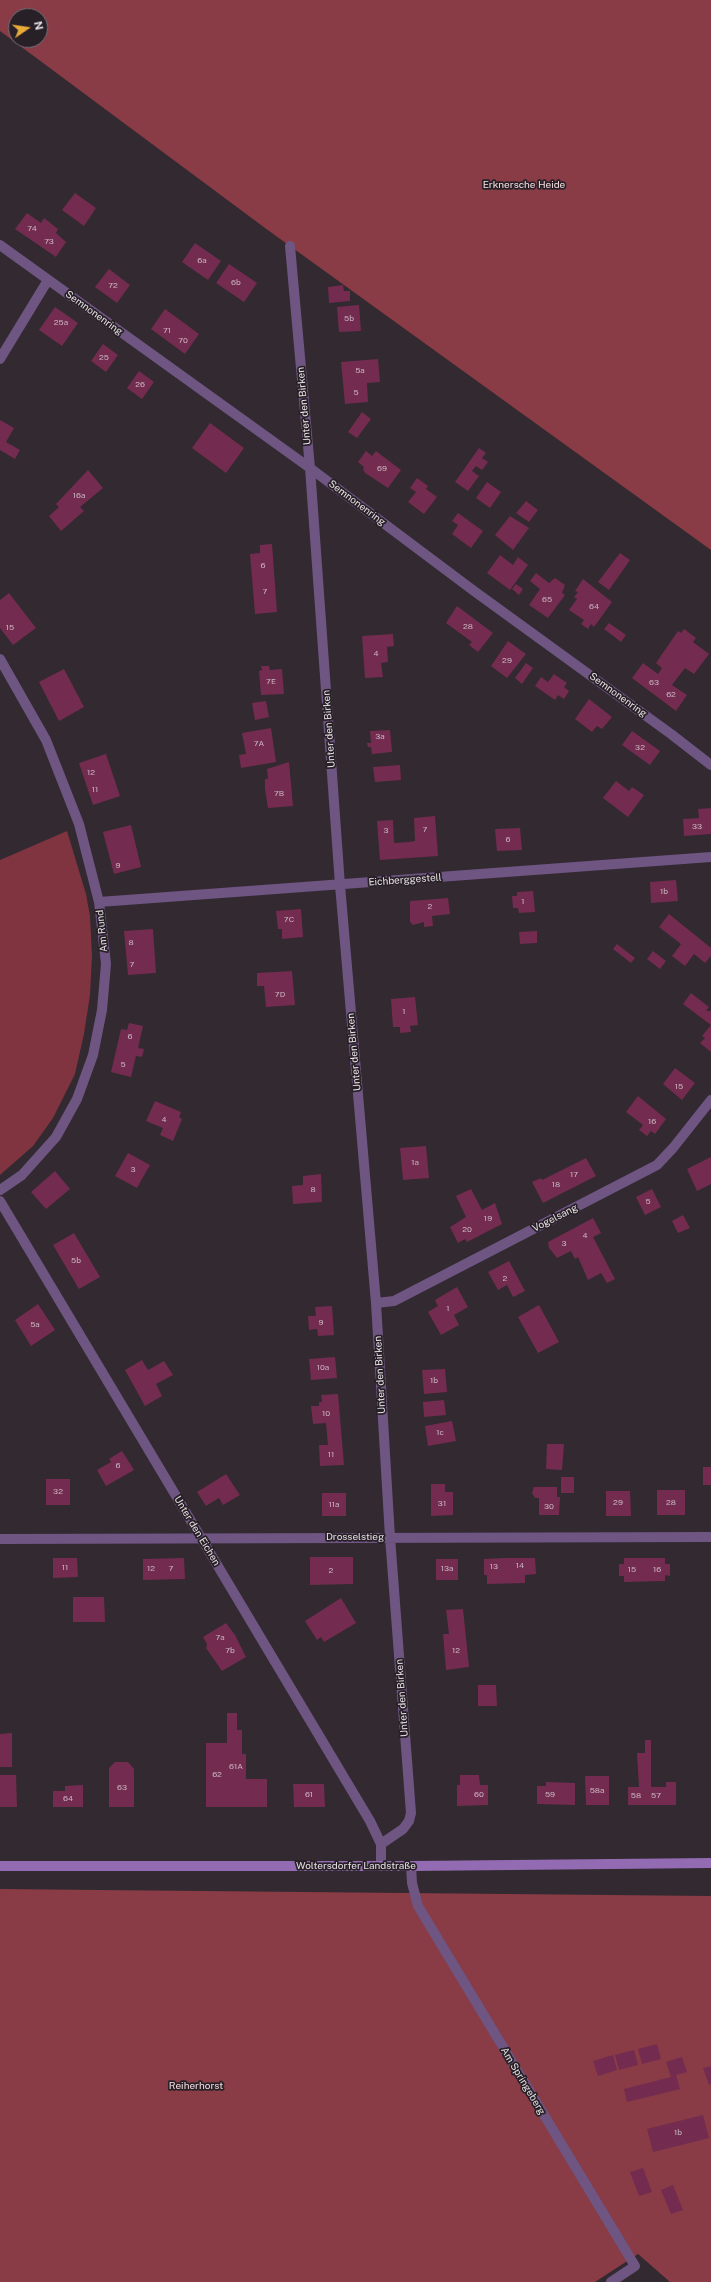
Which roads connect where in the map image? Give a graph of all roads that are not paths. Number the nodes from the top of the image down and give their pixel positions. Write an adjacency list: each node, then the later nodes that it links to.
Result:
1 (0, 245): 3 (street, Semnonenring)
2 (290, 246): 5 (street, Unter den Birken)
3 (48, 280): 4 (street); 5 (street, Semnonenring)
4 (0, 359)
5 (310, 468): 7 (street, Semnonenring); 9 (street, Unter den Birken)
6 (0, 659): 10 (street, Am Rund)
7 (711, 765)
8 (711, 857): 9 (street, Eichberggestell)
9 (340, 885): 10 (street, Eichberggestell); 14 (street, Unter den Birken)
10 (99, 902): 12 (street, Am Rund)
11 (711, 1100): 14 (street, Vogelsang)
12 (0, 1190)
13 (0, 1201): 17 (street, Unter den Eichen)
14 (376, 1303): 16 (street, Unter den Birken)
15 (711, 1536): 16 (street, Drosselstieg)
16 (390, 1537): 17 (street, Drosselstieg); 19 (street, Unter den Birken)
17 (201, 1538): 18 (street, Drosselstieg); 19 (street, Unter den Eichen)
18 (0, 1539)
19 (381, 1844): 21 (street, Unter den Eichen)
20 (711, 1862): 23 (main road, Woltersdorfer Landstraße)
21 (381, 1865): 22 (main road, Woltersdorfer Landstraße); 23 (main road, Woltersdorfer Landstraße)
22 (0, 1866)
23 (412, 1866): 24 (street, Am Springeberg)
24 (611, 2282)

